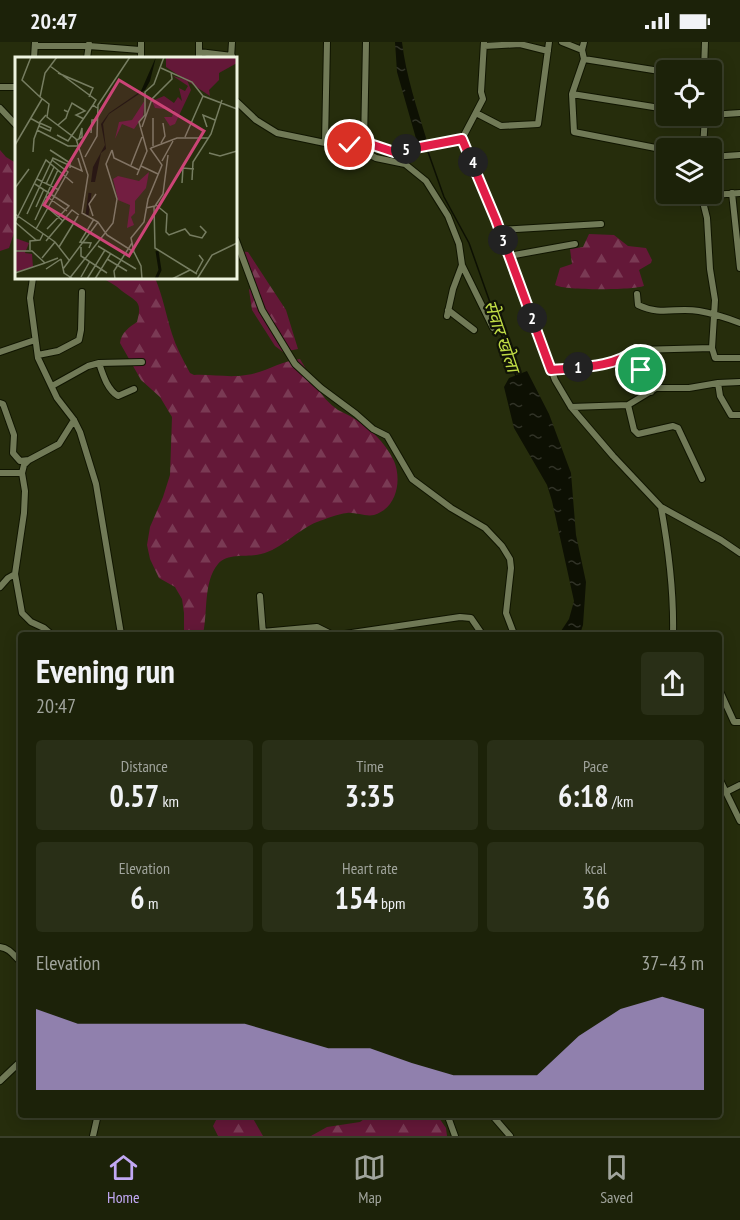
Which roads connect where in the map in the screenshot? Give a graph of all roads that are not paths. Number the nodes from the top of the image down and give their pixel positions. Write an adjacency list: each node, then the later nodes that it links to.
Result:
1 (141, 42): 13 (street)
2 (199, 42): 16 (street)
3 (232, 42): 18 (street)
4 (327, 42): 32 (street)
5 (366, 42): 31 (street)
6 (549, 42): 15 (street)
7 (562, 42): 14 (street)
8 (584, 42): 14 (street)
9 (705, 42): 20 (street)
10 (35, 44): 11 (street)
11 (89, 44): 13 (street)
12 (484, 44): 15 (street); 26 (street)
13 (141, 50): 17 (street)
14 (582, 50): 19 (street)
15 (548, 51): 26 (street)
16 (199, 55): 18 (street)
17 (141, 57)
18 (232, 57)
19 (584, 59): 21 (street); 22 (street)
20 (704, 60)
21 (656, 70)
22 (572, 94): 24 (street); 34 (street)
23 (237, 101): 32 (street)
24 (656, 107)
25 (0, 108): 29 (street)
26 (476, 113): 30 (street)
27 (740, 113): 28 (street)
28 (722, 114)
29 (15, 124)
30 (462, 139): 31 (street); 42 (street)
31 (364, 142): 33 (street)
32 (325, 143): 33 (street)
33 (350, 145): 46 (street)
34 (656, 148)
35 (740, 155): 36 (street)
36 (722, 156)
37 (732, 193): 38 (street); 39 (street); 47 (street)
38 (740, 193)
39 (722, 194)
40 (703, 204): 51 (street)
41 (601, 224): 42 (street)
42 (500, 230): 45 (street)
43 (237, 243): 90 (street)
44 (575, 244): 45 (street)
45 (509, 256): 63 (street)
46 (462, 265): 53 (street); 54 (street)
47 (740, 268)
48 (33, 279): 55 (street)
49 (82, 292): 59 (street)
50 (637, 294): 51 (street)
51 (716, 316): 52 (street); 56 (street)
52 (740, 323)
53 (493, 328)
54 (474, 330)
55 (35, 340): 58 (street); 59 (street)
56 (712, 348): 57 (street); 60 (street)
57 (636, 350): 63 (street); 68 (street)
58 (0, 352)
59 (38, 355): 66 (street)
60 (740, 358)
61 (142, 362): 62 (street)
62 (99, 363): 66 (street); 67 (street)
63 (551, 370): 71 (street)
64 (740, 382): 65 (street)
65 (718, 383): 68 (street); 72 (street)
66 (52, 386): 73 (street)
67 (134, 389)
68 (651, 392): 70 (street)
69 (0, 403): 74 (street)
70 (628, 405): 71 (street); 77 (street)
71 (571, 407): 78 (street)
72 (740, 415)
73 (74, 420): 74 (street); 84 (street)
74 (29, 460): 76 (street)
75 (0, 473): 76 (street)
76 (22, 473): 80 (street)
77 (702, 479)
78 (661, 507): 79 (street); 91 (street)
79 (740, 553)
80 (15, 574): 81 (street); 83 (street)
81 (0, 587)
82 (260, 596): 85 (street)
83 (49, 632)
84 (121, 632)
85 (263, 632)
86 (272, 632): 87 (street)
87 (327, 632)
88 (359, 632): 89 (street)
89 (481, 632)
90 (513, 632)
91 (673, 632)
92 (722, 696): 93 (street)
93 (740, 722)
94 (722, 784): 96 (street)
95 (740, 785): 96 (street)
96 (726, 792): 97 (street)
97 (740, 821)
98 (0, 947): 99 (street)
99 (18, 959)
100 (18, 1064): 101 (street)
101 (0, 1081)
102 (97, 1118): 105 (street)
103 (449, 1118): 106 (street)
104 (494, 1118): 107 (street)
105 (93, 1136)
106 (455, 1136)
107 (510, 1136)

